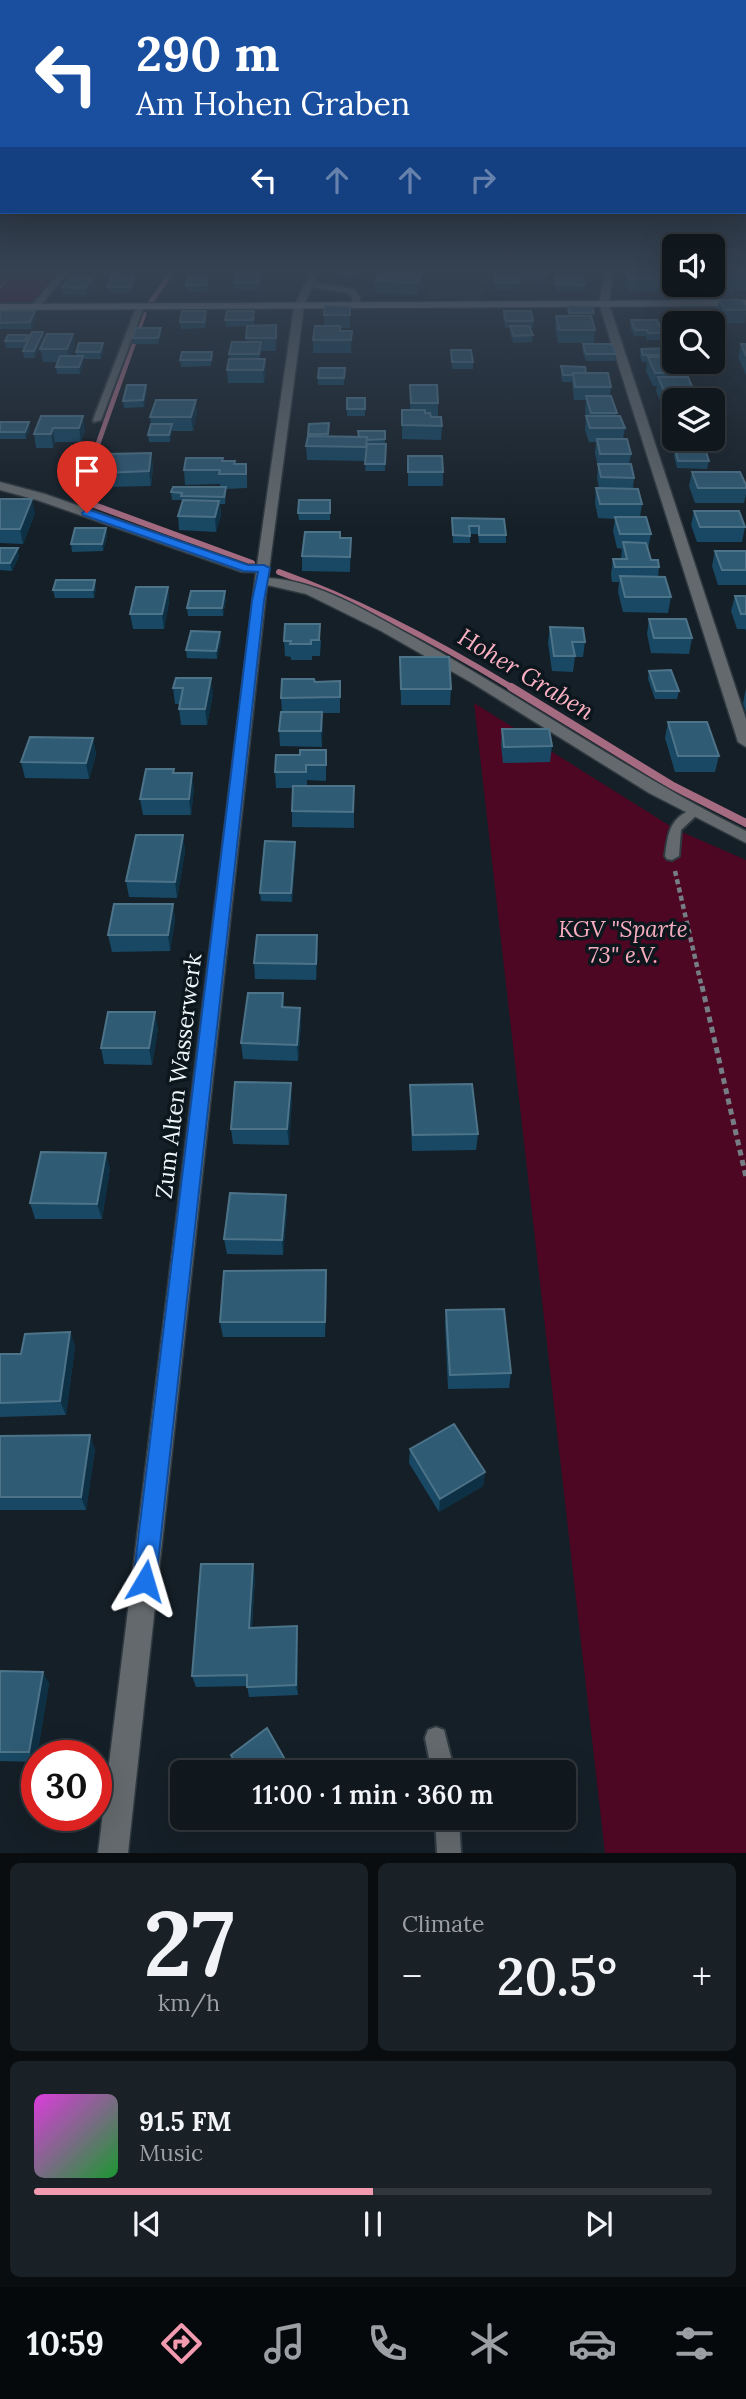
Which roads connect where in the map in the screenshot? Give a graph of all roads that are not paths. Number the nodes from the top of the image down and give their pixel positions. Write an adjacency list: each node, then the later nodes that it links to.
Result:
1 (121, 357): 4 (lane)
2 (292, 357): 6 (street, Zum Alten Wasserwerk)
3 (621, 357): 7 (street)
4 (97, 420)
5 (0, 486): 6 (street)
6 (263, 575): 8 (street); 14 (street, Zum Alten Wasserwerk)
7 (746, 742)
8 (693, 813): 9 (street); 10 (lane)
9 (746, 838)
10 (672, 856)
11 (436, 1738): 12 (lane)
12 (441, 1760)
13 (448, 1830): 15 (lane)
14 (113, 1853)
15 (449, 1853)

